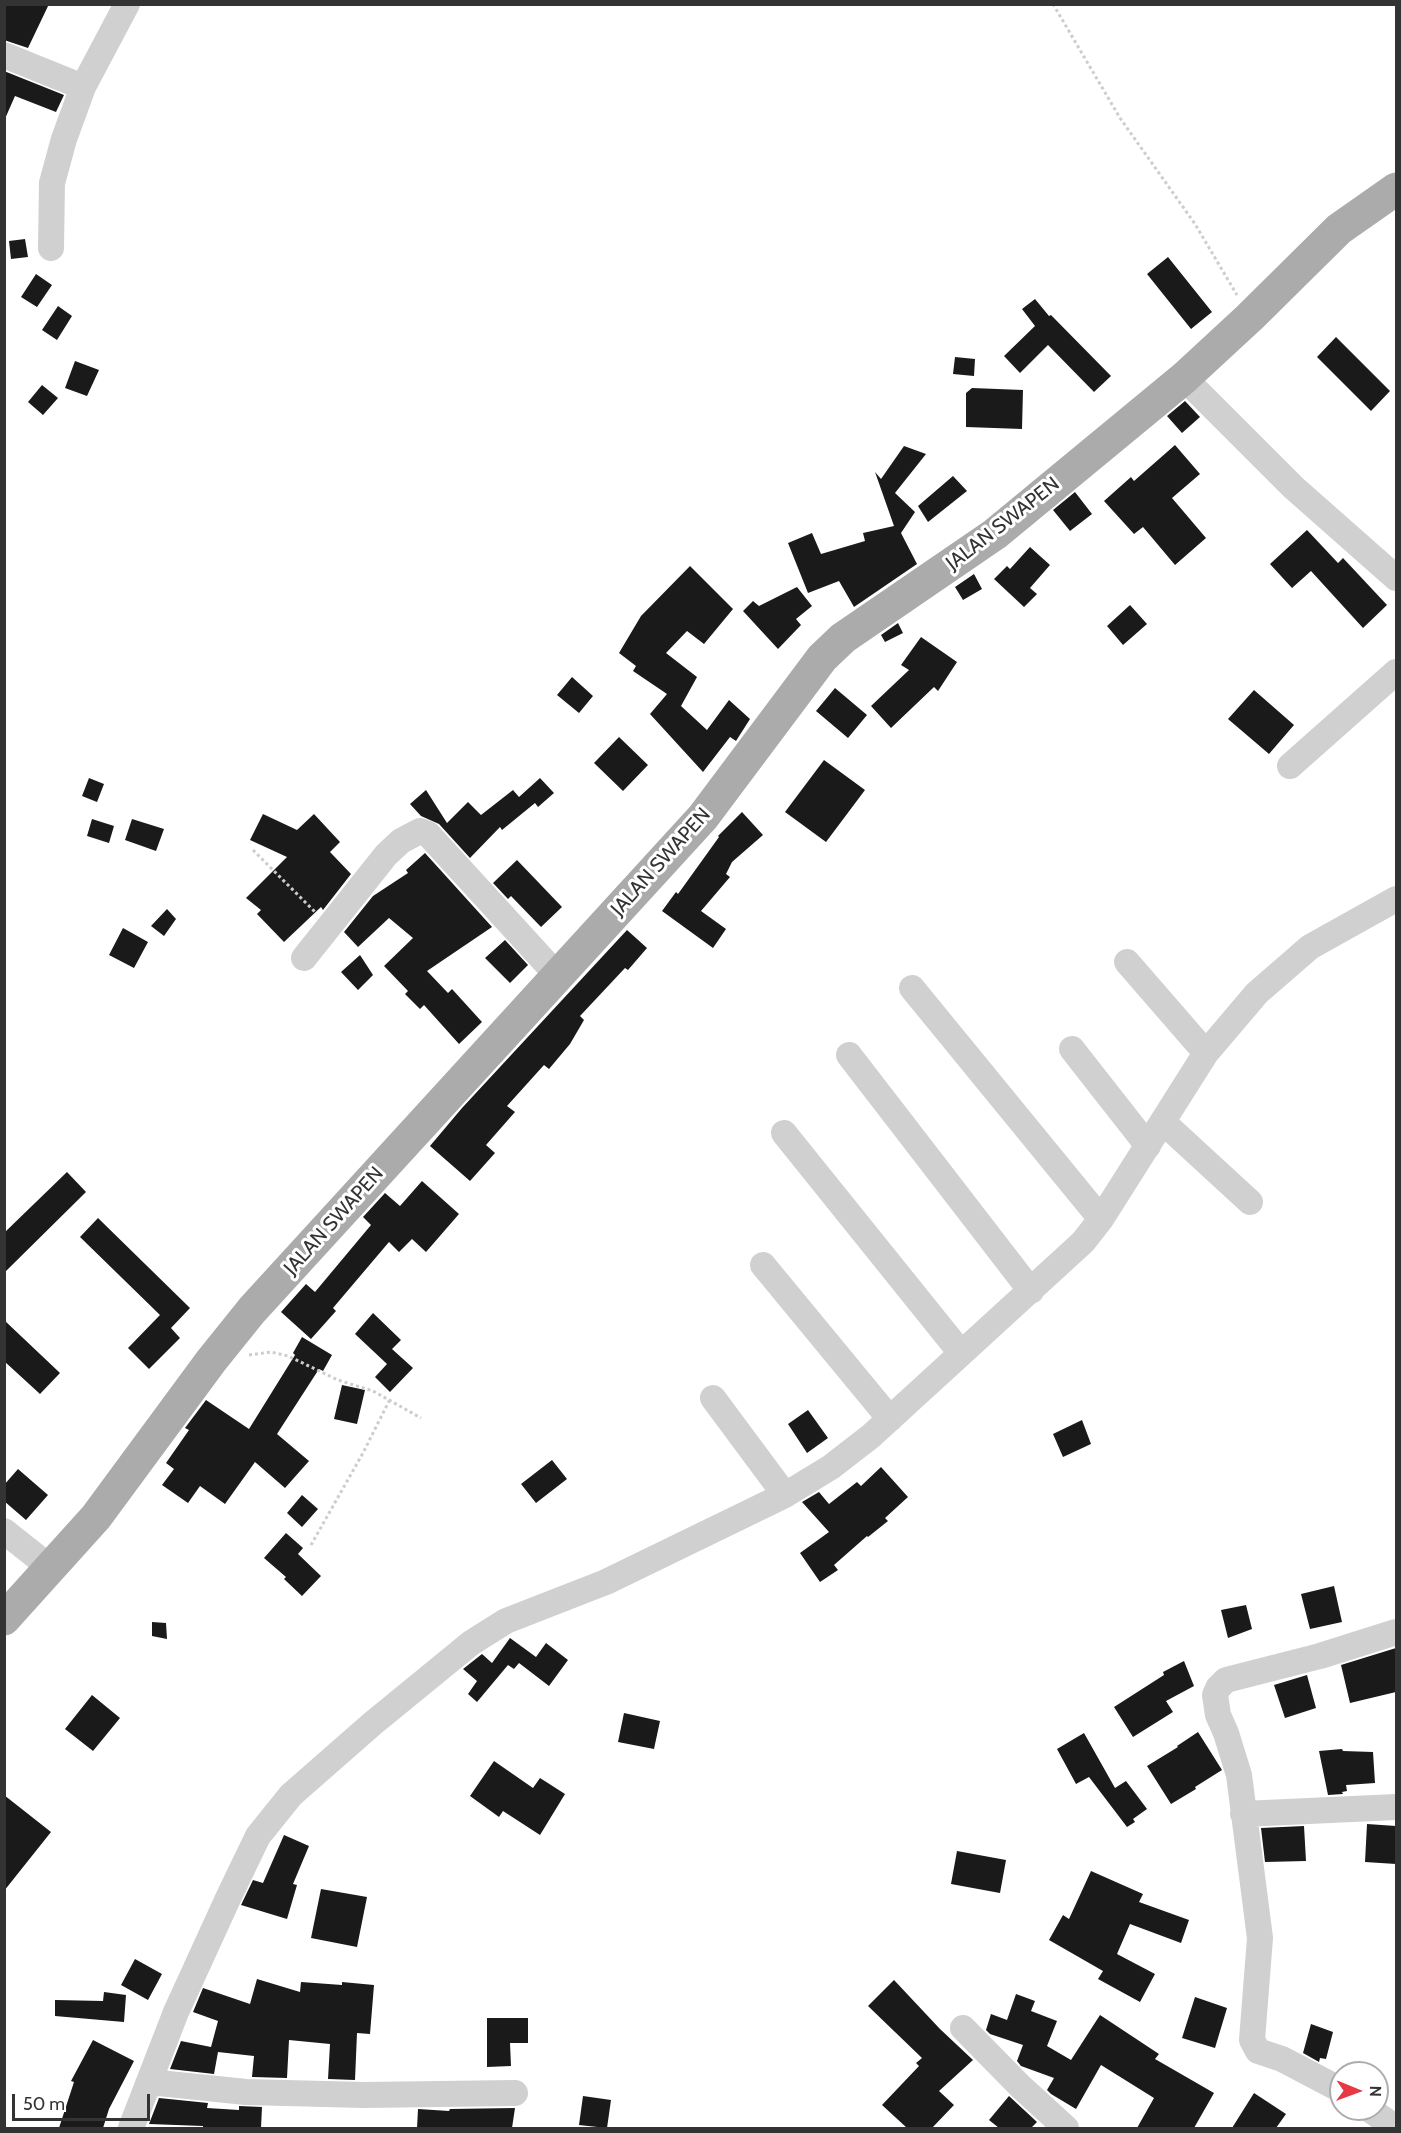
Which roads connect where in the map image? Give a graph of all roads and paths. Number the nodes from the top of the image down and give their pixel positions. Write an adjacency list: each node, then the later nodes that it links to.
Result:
1 (127, 4): 4 (street)
2 (1053, 4): 7 (path)
3 (4, 55): 4 (street)
4 (83, 87): 6 (street)
5 (1396, 189): 7 (main road, JALAN SWAPEN)
6 (51, 248)
7 (1250, 317): 8 (main road, JALAN SWAPEN)
8 (1184, 378): 9 (street); 17 (main road, JALAN SWAPEN)
9 (1396, 578)
10 (1396, 672): 11 (street)
11 (1290, 766)
12 (254, 850): 14 (path)
13 (1396, 898): 20 (street)
14 (330, 925): 15 (street); 17 (street)
15 (304, 958)
16 (1127, 962): 20 (street)
17 (557, 975): 30 (main road, JALAN SWAPEN)
18 (912, 988): 26 (street)
19 (1072, 1049): 24 (street)
20 (1206, 1053): 22 (street)
21 (849, 1055): 28 (street)
22 (1163, 1122): 24 (street); 25 (street)
23 (784, 1133): 29 (street)
24 (1148, 1146): 26 (street)
25 (1250, 1202)
26 (1101, 1219): 28 (street)
27 (763, 1265): 34 (street)
28 (1031, 1291): 29 (street)
29 (961, 1353): 34 (street)
30 (211, 1360): 32 (path); 38 (main road, JALAN SWAPEN)
31 (713, 1398): 35 (street)
32 (389, 1401): 33 (path); 37 (path)
33 (421, 1418)
34 (890, 1419): 35 (street)
35 (785, 1495): 44 (street)
36 (4, 1531): 38 (street)
37 (311, 1545)
38 (52, 1569): 39 (main road, JALAN SWAPEN)
39 (4, 1619)
40 (1396, 1632): 42 (street)
41 (1396, 1807): 42 (street)
42 (1243, 1814): 45 (street)
43 (963, 2028): 48 (street)
44 (149, 2082): 46 (street); 47 (street)
45 (1329, 2084)
46 (515, 2093)
47 (131, 2128)
48 (1066, 2128)

